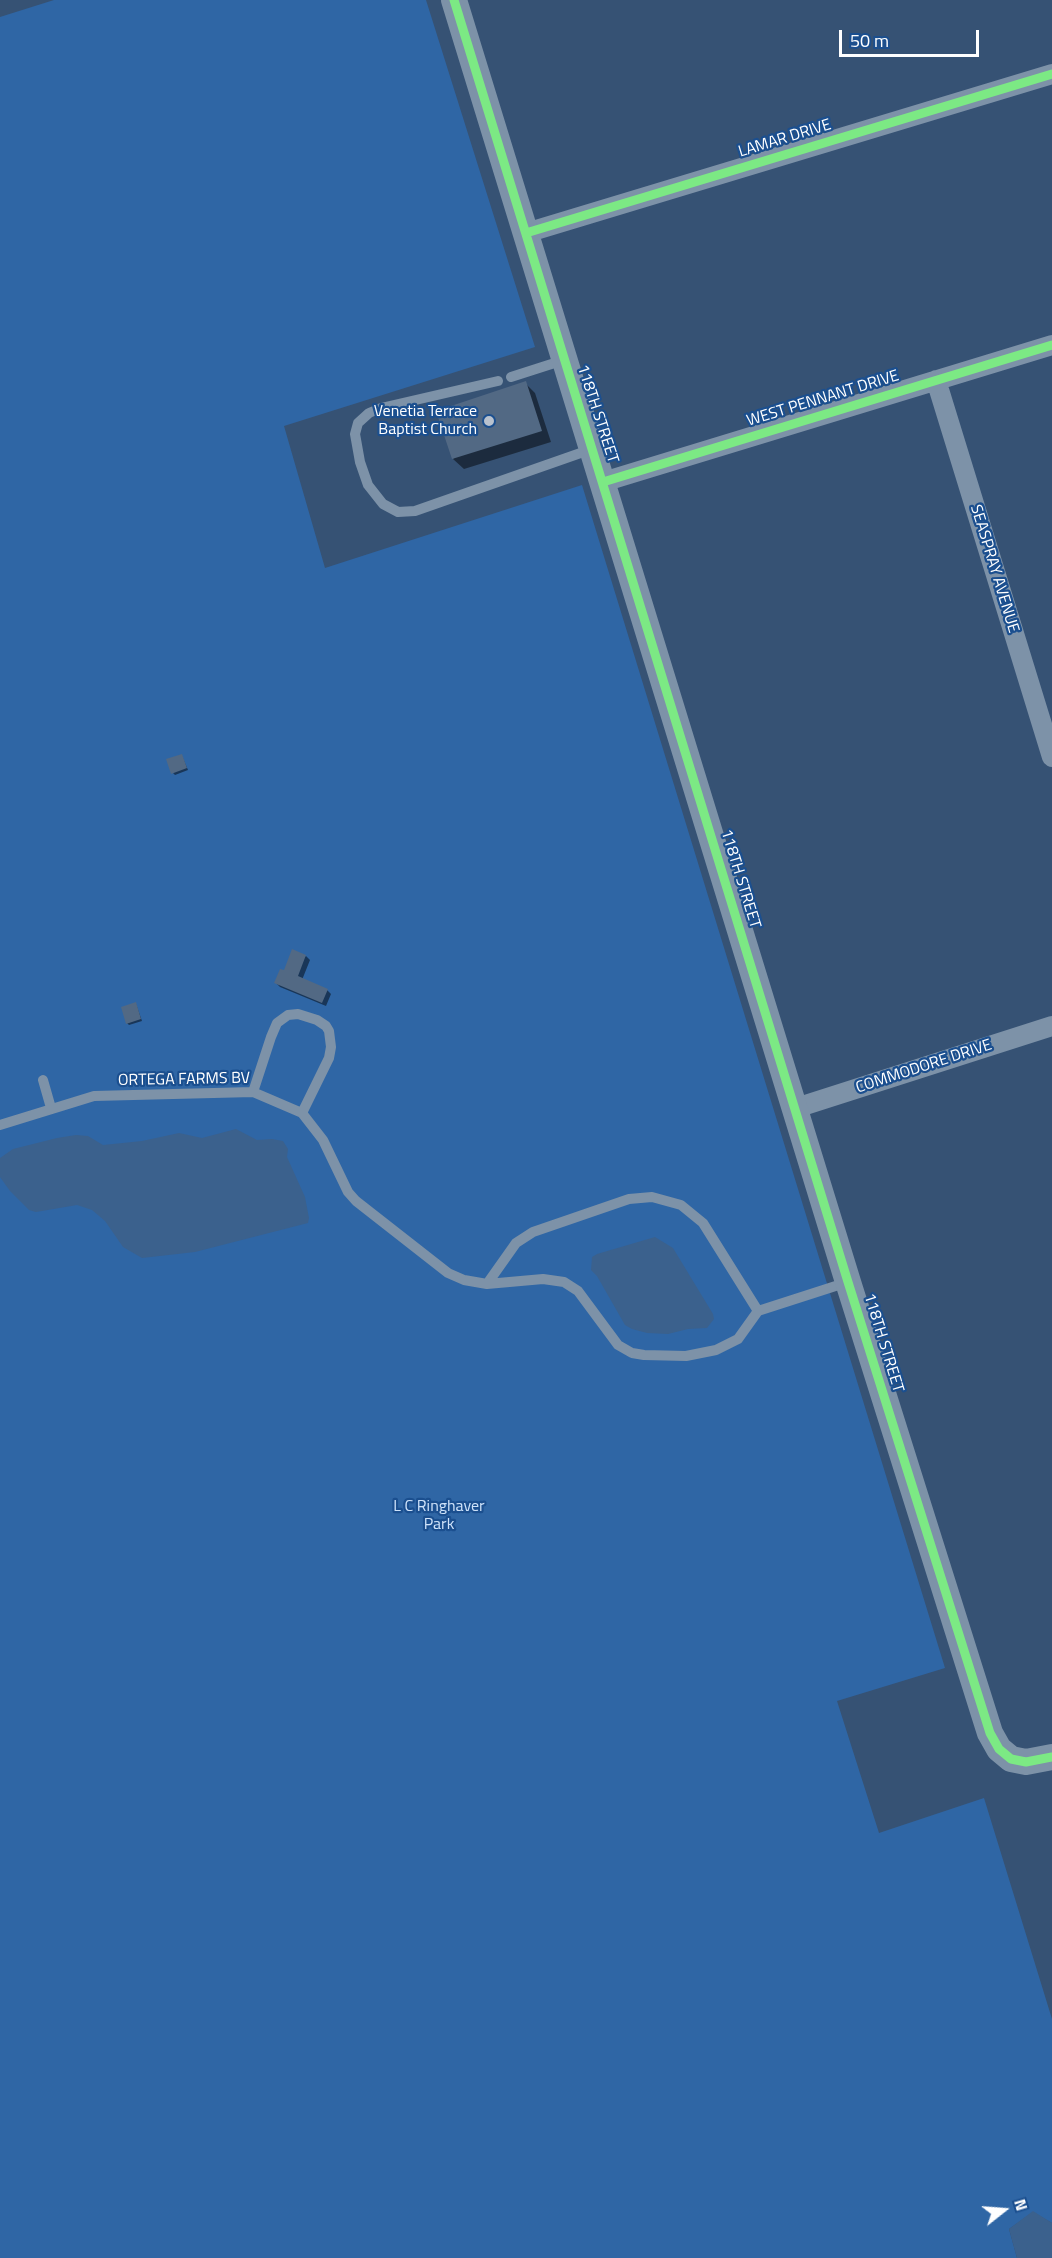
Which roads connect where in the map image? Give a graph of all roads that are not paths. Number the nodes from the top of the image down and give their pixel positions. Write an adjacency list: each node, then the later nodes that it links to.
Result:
1 (454, 0): 3 (street, 118TH STREET)
2 (1052, 74): 3 (street, LAMAR DRIVE)
3 (526, 233): 5 (street, 118TH STREET)
4 (1052, 345): 7 (street, WEST PENNANT DRIVE)
5 (565, 360): 6 (lane); 9 (street, 118TH STREET)
6 (512, 377)
7 (936, 380): 10 (street, WEST PENNANT DRIVE); 11 (street, SEASPRAY AVENUE)
8 (498, 381): 9 (lane)
9 (593, 449): 10 (street, 118TH STREET)
10 (603, 482): 16 (street, 118TH STREET)
11 (1052, 757)
12 (1052, 1026): 16 (street, COMMODORE DRIVE)
13 (43, 1080): 15 (lane)
14 (253, 1092): 15 (lane, ORTEGA FARMS BV); 17 (lane, ORTEGA FARMS BV); 17 (lane)
15 (51, 1108): 18 (lane, ORTEGA FARMS BV)
16 (796, 1108): 19 (street, 118TH STREET)
17 (302, 1113): 20 (lane, ORTEGA FARMS BV)
18 (0, 1125)
19 (848, 1282): 21 (lane); 22 (street, 118TH STREET)
20 (487, 1284): 21 (lane, ORTEGA FARMS BV); 21 (lane)
21 (758, 1311)
22 (1052, 1757)

